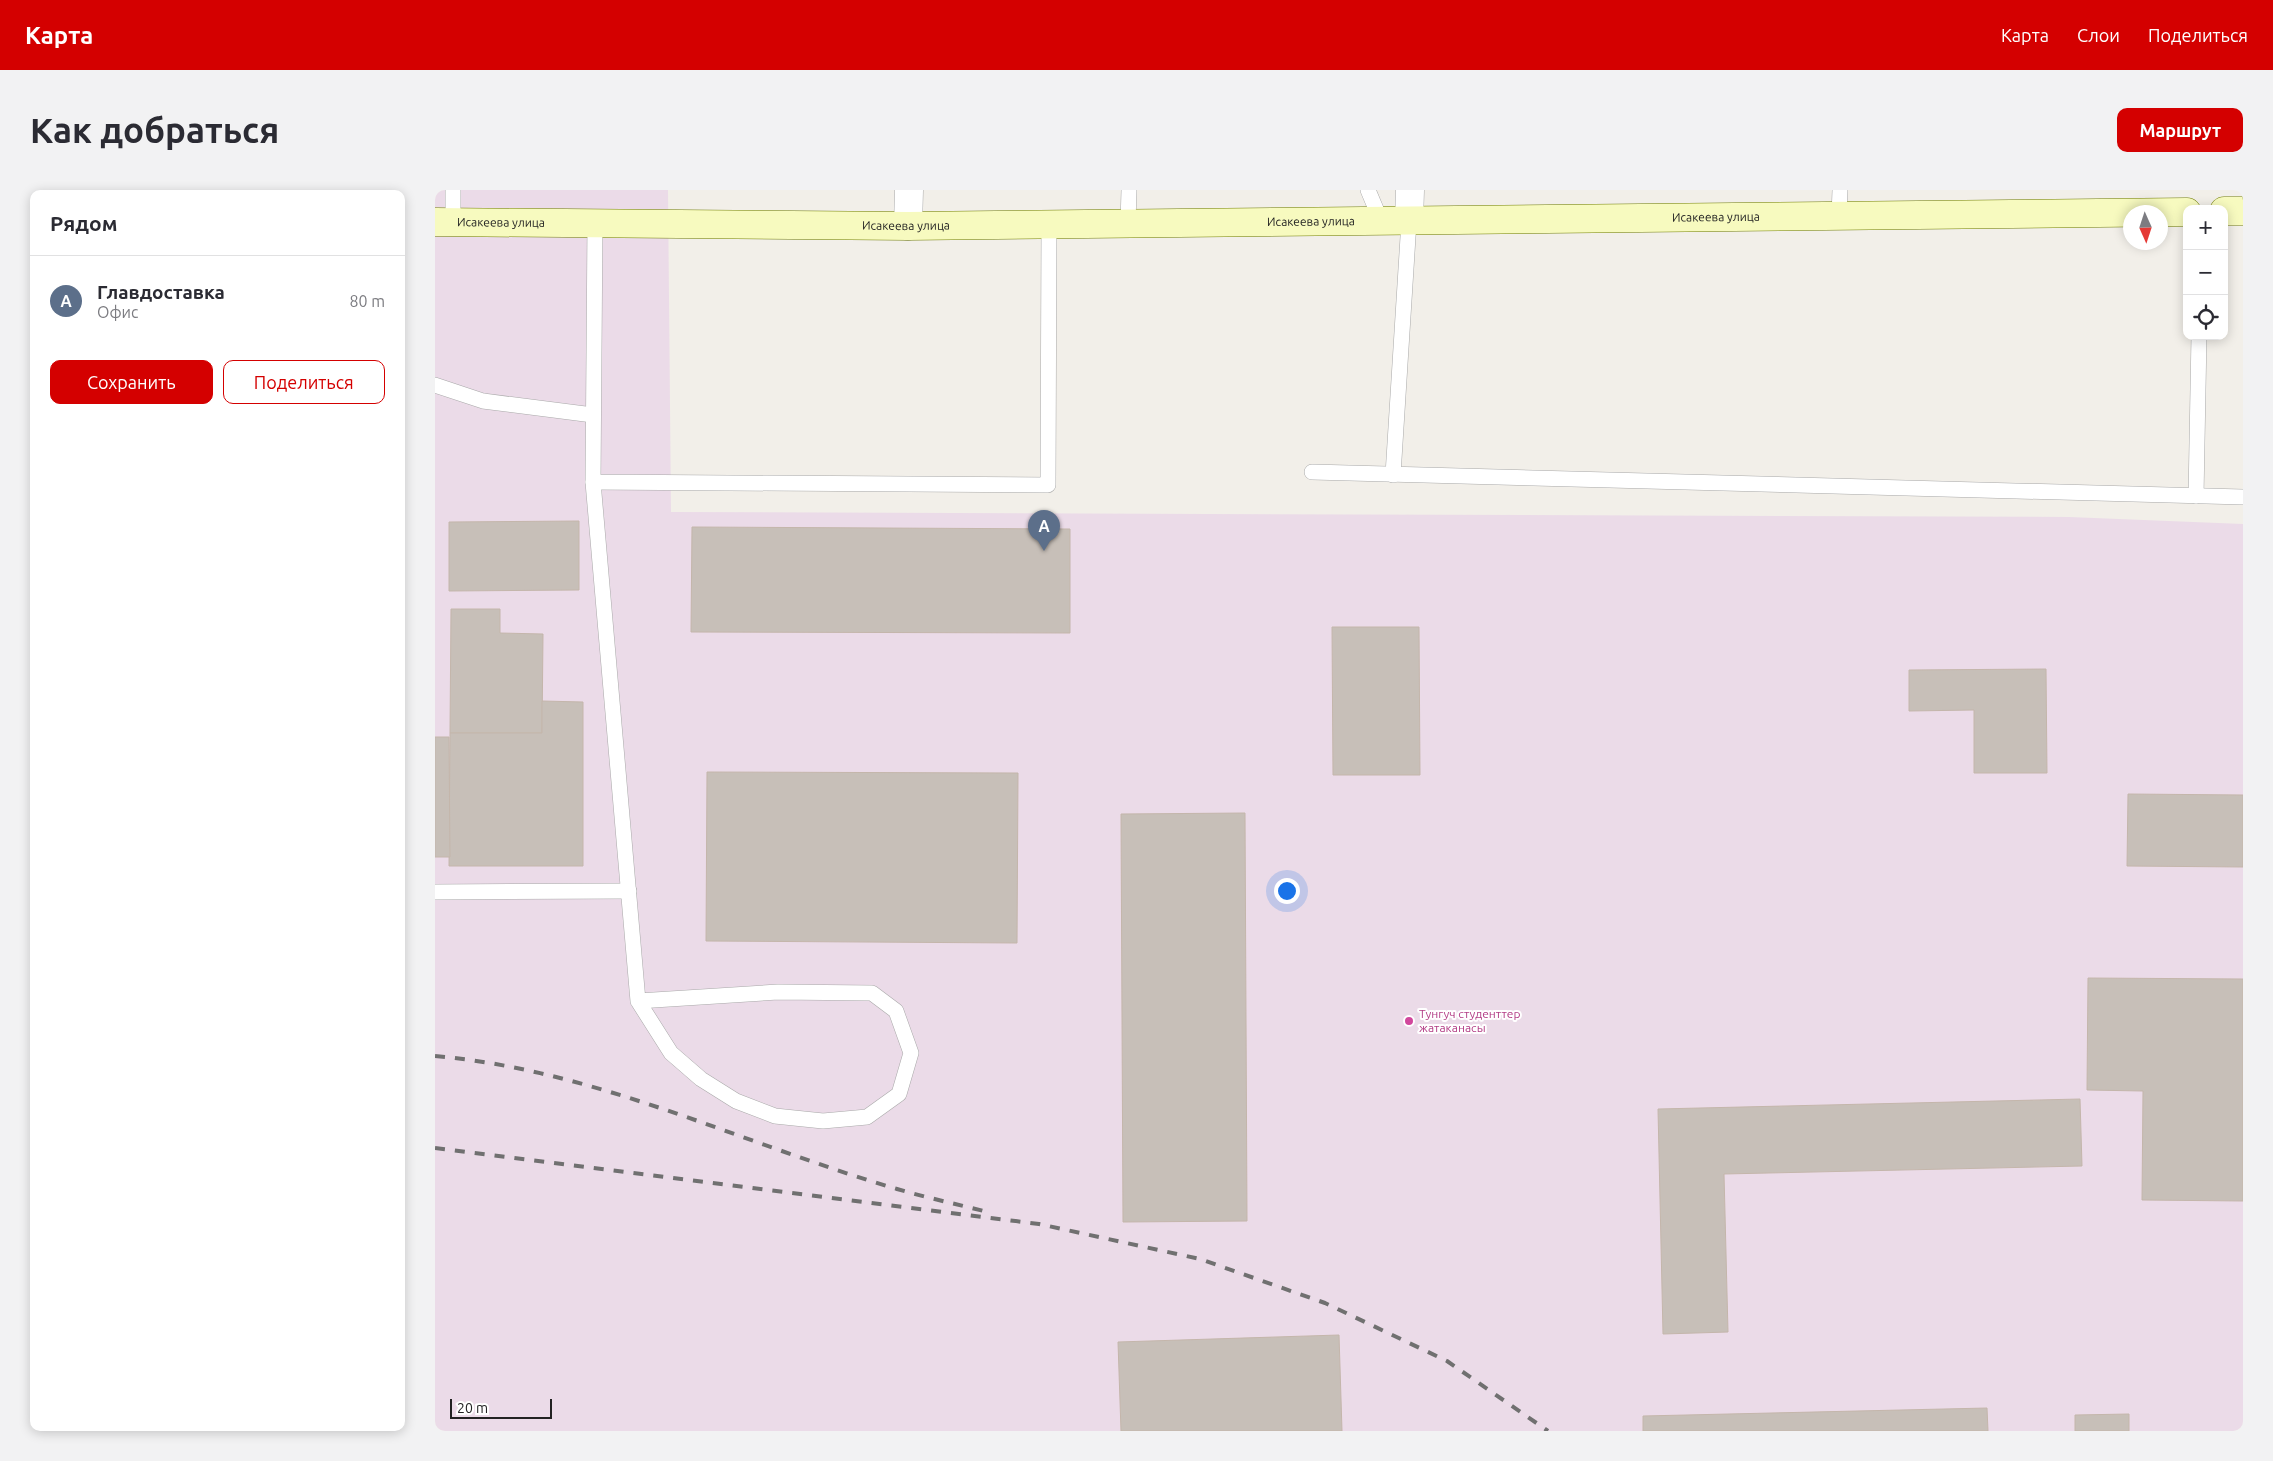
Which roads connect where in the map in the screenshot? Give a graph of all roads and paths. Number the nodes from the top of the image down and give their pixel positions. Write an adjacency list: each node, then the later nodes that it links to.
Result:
1 (453, 190): 12 (lane)
2 (909, 190): 16 (street)
3 (1129, 190): 14 (lane)
4 (1367, 190): 10 (lane)
5 (1410, 190): 11 (street)
6 (1839, 203): 9 (street, Исакеева улица); 11 (street, Исакеева улица)
7 (2228, 211): 8 (street)
8 (2243, 211)
9 (2183, 212)
10 (1381, 221): 11 (street, Исакеева улица); 14 (street, Исакеева улица)
11 (1409, 221): 21 (lane)
12 (444, 222): 13 (street, Исакеева улица)
13 (595, 223): 16 (street, Исакеева улица); 19 (lane)
14 (1128, 223): 15 (street, Исакеева улица)
15 (1049, 225): 16 (street, Исакеева улица); 22 (lane)
16 (908, 226)
17 (2199, 340): 23 (lane)
18 (435, 384): 19 (lane)
19 (593, 415): 22 (lane)
20 (1312, 472): 21 (lane)
21 (1393, 474): 23 (lane)
22 (593, 482): 25 (lane)
23 (2196, 496): 24 (lane)
24 (2243, 497)
25 (629, 891): 26 (lane); 27 (lane)
26 (435, 892)
27 (639, 1001): 27 (lane)

